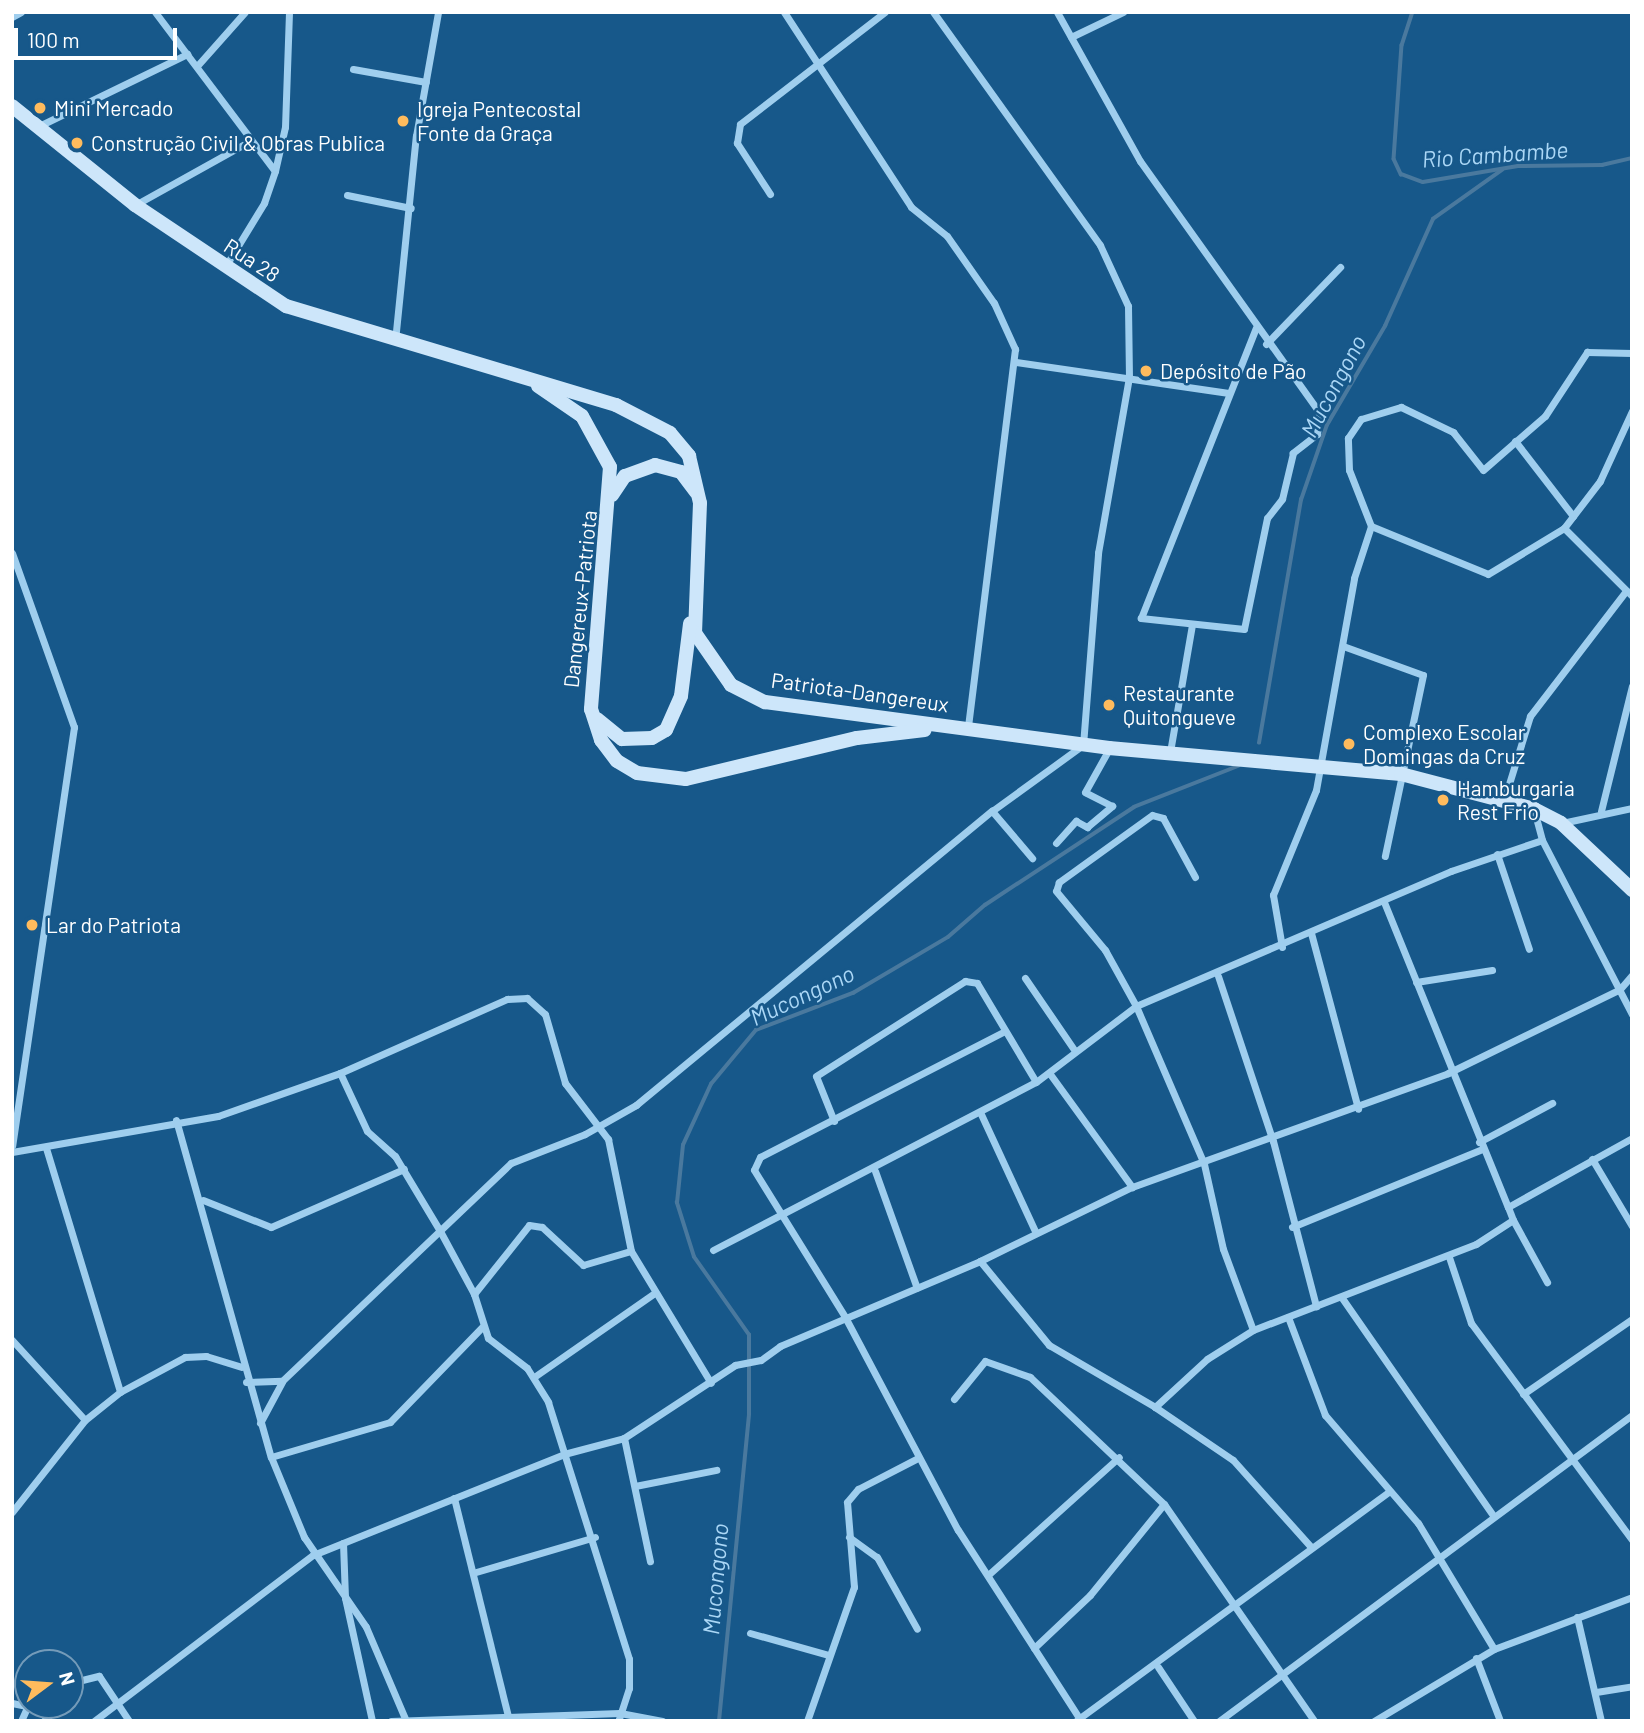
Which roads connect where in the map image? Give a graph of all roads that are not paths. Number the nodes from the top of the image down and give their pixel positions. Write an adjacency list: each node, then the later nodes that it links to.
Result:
1 (21, 12): 11 (street)
2 (155, 12): 13 (street)
3 (246, 12): 14 (street)
4 (289, 12): 21 (street)
5 (438, 12): 17 (street)
6 (784, 12): 15 (street)
7 (885, 12): 15 (street)
8 (933, 12): 34 (street)
9 (1057, 12): 12 (street)
10 (1123, 12): 12 (street)
11 (12, 17)
12 (1072, 37): 28 (street)
13 (187, 54): 14 (street); 19 (street)
14 (197, 66): 20 (street)
15 (821, 66): 22 (street); 32 (street)
16 (353, 69): 17 (street)
17 (426, 82): 25 (street)
18 (12, 106): 19 (street, Rua 28)
19 (39, 126): 24 (street, Rua 28)
20 (250, 141): 21 (street); 24 (street)
21 (275, 171): 27 (street)
22 (771, 194)
23 (347, 195): 25 (street)
24 (135, 205): 27 (street, Rua 28)
25 (411, 208): 29 (street)
26 (1340, 267): 30 (street)
27 (225, 268): 29 (street, Rua 28)
28 (1256, 328): 30 (street); 35 (street)
29 (394, 341): 33 (street, Rua 28)
30 (1266, 344): 46 (street)
31 (1632, 354): 37 (street)
32 (1016, 362): 34 (street); 50 (street)
33 (509, 372): 38 (street, Dangereux-Patriota); 39 (street, Patriota-Dangereux)
34 (1129, 378): 35 (street); 51 (street)
35 (1229, 393): 46 (street)
36 (1632, 411): 40 (street)
37 (1515, 441): 40 (street); 41 (street)
38 (612, 496): 39 (street); 49 (street, Dangereux-Patriota)
39 (700, 503): 45 (street, Patriota-Dangereux)
40 (1573, 516): 42 (street)
41 (1371, 526): 42 (street); 47 (street)
42 (1564, 528): 44 (street)
43 (12, 553): 95 (street)
44 (1629, 593): 56 (street)
45 (691, 608): 49 (street); 50 (street, Patriota-Dangereux)
46 (1192, 625): 53 (street)
47 (1343, 646): 54 (street); 55 (street)
48 (1632, 686): 60 (street)
49 (591, 709): 50 (street, Dangereux-Patriota)
50 (972, 730): 51 (street)
51 (1083, 744): 52 (street); 59 (street)
52 (1109, 748): 53 (street); 63 (street)
53 (1170, 752): 54 (street)
54 (1320, 766): 55 (street); 71 (street)
55 (1401, 774): 56 (street); 65 (street)
56 (1504, 800): 58 (street)
57 (1632, 808): 60 (street)
58 (1534, 809): 61 (street); 62 (street)
59 (992, 811): 66 (street); 92 (street)
60 (1601, 811): 61 (street)
61 (1561, 823): 68 (street)
62 (1542, 840): 64 (street); 78 (street)
63 (1056, 843)
64 (1497, 854): 69 (street); 72 (street)
65 (1385, 856)
66 (1032, 859)
67 (1195, 877): 79 (street)
68 (1632, 890)
69 (1384, 902): 70 (street); 77 (street)
70 (1311, 933): 71 (street); 88 (street)
71 (1282, 947): 75 (street)
72 (1529, 950)
73 (1492, 970): 77 (street)
74 (1632, 975): 78 (street)
75 (1218, 976): 79 (street); 94 (street)
76 (1025, 978): 82 (street)
77 (1416, 982): 84 (street)
78 (1620, 989): 80 (street); 84 (street)
79 (1136, 1006): 82 (street); 100 (street)
80 (1632, 1014)
81 (1003, 1032): 86 (street); 91 (street); 91 (street)
82 (1075, 1051): 85 (street)
83 (340, 1073): 90 (street); 92 (street); 101 (street)
84 (1448, 1073): 88 (street); 96 (street)
85 (1050, 1074): 86 (street); 103 (street)
86 (1036, 1082): 89 (street)
87 (1552, 1103): 96 (street)
88 (1358, 1109): 94 (street)
89 (980, 1112): 102 (street); 111 (street)
90 (176, 1121): 97 (street); 104 (street)
91 (834, 1121): 106 (street)
92 (600, 1126): 110 (street); 113 (street)
93 (1632, 1138): 99 (street)
94 (1272, 1141): 100 (street); 109 (street)
95 (12, 1145)
96 (1481, 1145): 105 (street); 109 (street)
97 (47, 1148): 98 (street); 133 (street)
98 (12, 1152)
99 (1592, 1158): 105 (street); 108 (street)
100 (1204, 1164): 103 (street); 126 (street)
101 (404, 1169): 104 (street); 110 (street)
102 (875, 1171): 106 (street); 117 (street)
103 (1132, 1187): 111 (street)
104 (203, 1200): 128 (street)
105 (1508, 1206): 107 (street)
106 (780, 1220): 112 (street); 122 (street)
107 (1513, 1220): 114 (street); 116 (street)
108 (1632, 1226)
109 (1292, 1227): 121 (street)
110 (440, 1231): 118 (street); 130 (street)
111 (1036, 1233): 115 (street)
112 (713, 1250)
113 (631, 1251): 118 (street); 119 (street)
114 (1448, 1257): 120 (street); 134 (street)
115 (981, 1261): 117 (street); 136 (street)
116 (1548, 1282)
117 (917, 1287): 122 (street)
118 (474, 1294): 125 (street)
119 (653, 1294): 129 (street); 132 (street)
120 (1342, 1298): 121 (street); 152 (street)
121 (1316, 1306): 123 (street)
122 (845, 1317): 132 (street); 144 (street)
123 (1288, 1317): 126 (street); 148 (street)
124 (1632, 1319): 134 (street)
125 (482, 1327): 129 (street); 142 (street)
126 (1253, 1330): 136 (street)
127 (12, 1340): 138 (street)
128 (241, 1367): 131 (street); 133 (street)
129 (534, 1377): 141 (street)
130 (282, 1381): 131 (street); 139 (street)
131 (246, 1382): 139 (street)
132 (711, 1383): 140 (street)
133 (120, 1392): 138 (street)
134 (1523, 1394): 145 (street)
135 (954, 1399): 143 (street)
136 (1155, 1407): 157 (street)
137 (1632, 1415): 145 (street)
138 (85, 1420): 151 (street)
139 (260, 1423): 142 (street)
140 (624, 1438): 141 (street); 147 (street)
141 (564, 1454): 149 (street); 153 (street)
142 (271, 1457): 158 (street)
143 (1119, 1457): 150 (street); 162 (street)
144 (916, 1459): 154 (street); 162 (street)
145 (1570, 1459): 152 (street); 155 (street)
146 (716, 1470): 147 (street)
147 (635, 1486): 160 (street)
148 (1389, 1492): 157 (street); 159 (street)
149 (454, 1498): 156 (street); 161 (street)
150 (1164, 1504): 165 (street); 169 (street)
151 (12, 1512)
152 (1492, 1514): 159 (street)
153 (595, 1537): 161 (street); 179 (street)
154 (849, 1537): 167 (street); 171 (street)
155 (1632, 1540)
156 (343, 1543): 158 (street); 164 (street)
157 (1311, 1547): 165 (street)
158 (313, 1555): 164 (street); 178 (street)
159 (1438, 1556): 170 (street); 174 (street)
160 (650, 1561)
161 (476, 1572): 180 (street)
162 (988, 1574): 169 (street)
163 (1632, 1597): 166 (street)
164 (345, 1598): 182 (street); 186 (street)
165 (1237, 1607): 173 (street); 174 (street)
166 (1577, 1617): 170 (street); 177 (street)
167 (917, 1629)
168 (750, 1633): 171 (street)
169 (1034, 1648): 183 (street)
170 (1494, 1650): 172 (street)
171 (828, 1655): 189 (street)
172 (1476, 1658): 181 (street); 194 (street)
173 (1158, 1667): 183 (street); 190 (street)
174 (1286, 1674): 191 (street); 192 (street)
175 (84, 1680): 178 (street)
176 (1632, 1686): 177 (street)
177 (1595, 1692): 195 (street)
178 (122, 1706): 184 (street); 185 (street)
179 (619, 1717): 180 (street); 188 (street)
180 (509, 1718): 182 (street)
181 (1383, 1718): 193 (street)
182 (405, 1719): 187 (street)
183 (1079, 1720)
184 (94, 1721)
185 (129, 1721)
186 (372, 1721)
187 (391, 1721)
188 (662, 1721)
189 (807, 1721)
190 (1194, 1721)
191 (1219, 1721)
192 (1314, 1721)
193 (1374, 1721)
194 (1500, 1721)
195 (1601, 1721)

